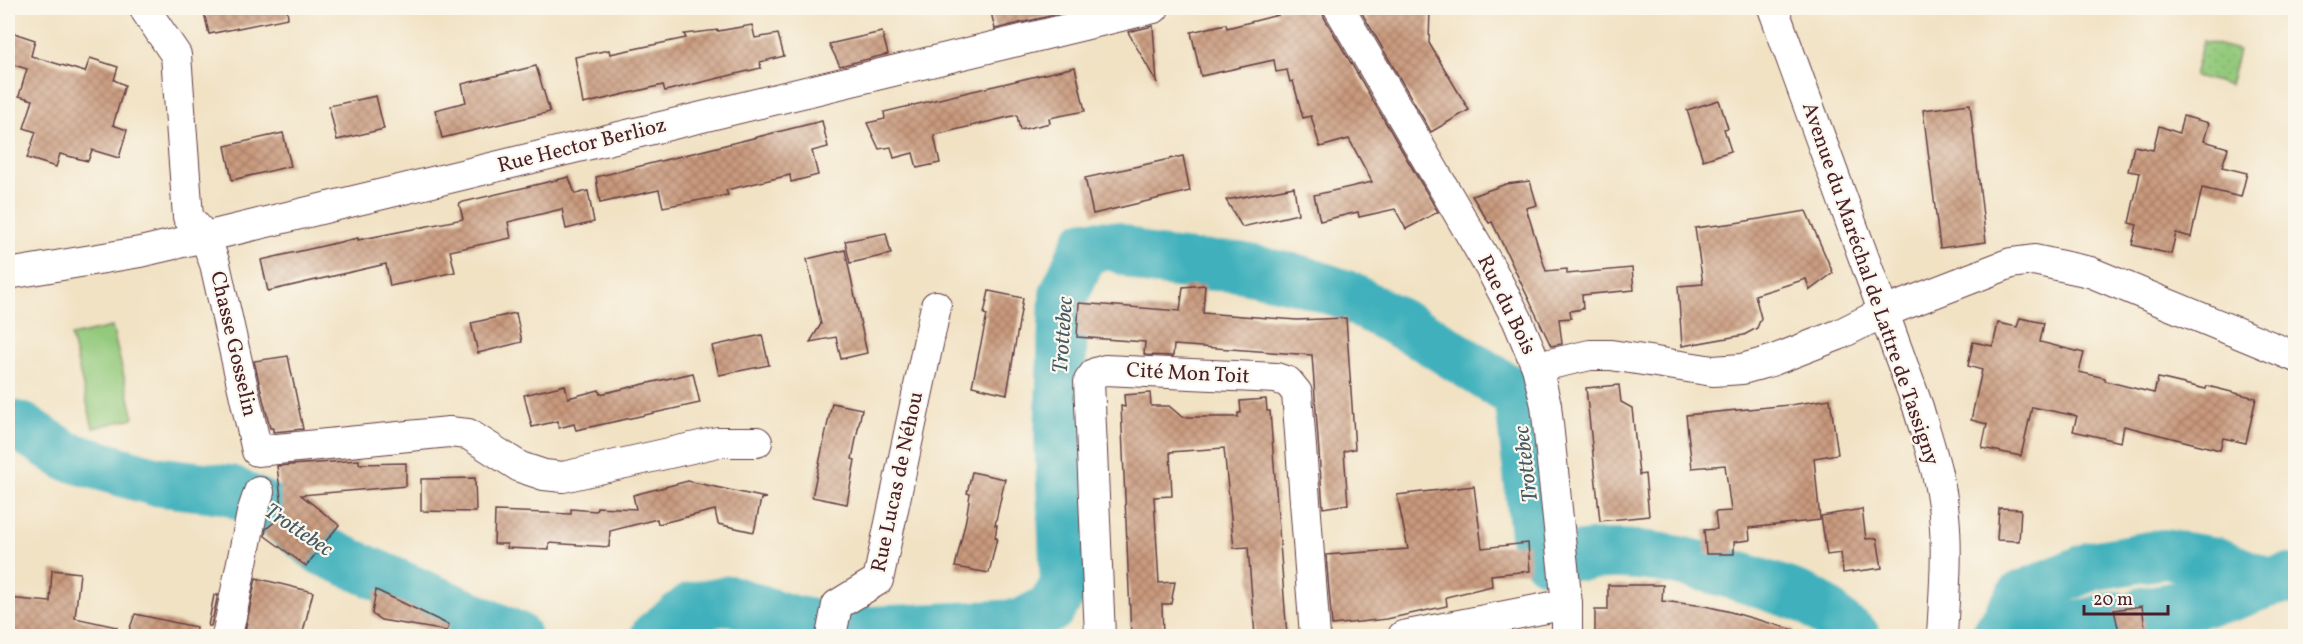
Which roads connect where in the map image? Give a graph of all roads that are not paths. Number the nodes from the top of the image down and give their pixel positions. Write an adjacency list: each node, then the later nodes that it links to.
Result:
1 (148, 8): 5 (street, Chasse Gosselin)
2 (1154, 8): 5 (street, Rue Hector Berlioz)
3 (1339, 8): 10 (street, Rue du Bois)
4 (1773, 8): 8 (street, Avenue du Maréchal de Lattre de Tassigny)
5 (205, 237): 6 (street, Rue Hector Berlioz); 11 (street, Chasse Gosselin)
6 (8, 274)
7 (936, 306): 15 (street, Rue Lucas de Néhou)
8 (1882, 313): 9 (street); 10 (street); 20 (street, Avenue du Maréchal de Lattre de Tassigny)
9 (2295, 357)
10 (1537, 367): 13 (street, Rue du Bois)
11 (758, 442)
12 (256, 502): 14 (street)
13 (1567, 604): 18 (street); 19 (street, Rue du Bois)
14 (227, 636)
15 (831, 636)
16 (1100, 636): 17 (street, Cité Mon Toit)
17 (1315, 636)
18 (1403, 636)
19 (1567, 636)
20 (1942, 636)

